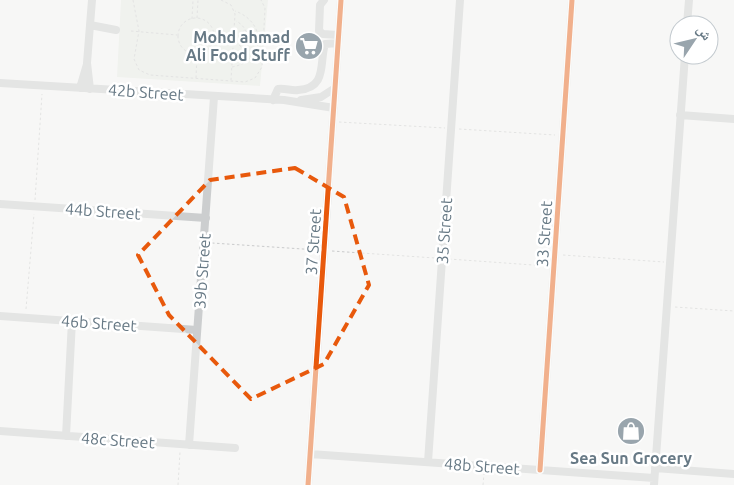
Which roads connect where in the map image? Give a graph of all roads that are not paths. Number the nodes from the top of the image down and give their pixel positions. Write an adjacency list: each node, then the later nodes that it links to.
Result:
1 (92, 0): 8 (street)
2 (324, 0): 10 (street)
3 (341, 0): 10 (street, 37 Street)
4 (460, 0): 33 (street, 35 Street)
5 (572, 0): 35 (street, 33 Street)
6 (688, 0): 7 (street)
7 (687, 15)
8 (90, 26): 9 (street); 11 (street)
9 (116, 30)
10 (338, 39): 15 (street, 37 Street); 18 (street)
11 (87, 62): 14 (street); 16 (street)
12 (683, 65): 21 (street)
13 (0, 83): 14 (street, 42b Street)
14 (80, 88): 16 (street, 42b Street)
15 (335, 88): 19 (street, 42b Street); 20 (street, 37 Street)
16 (90, 89): 17 (street, 42b Street)
17 (214, 97): 18 (street, 42b Street); 24 (street, 39b Street)
18 (274, 100): 19 (street, 42b Street)
19 (291, 101): 20 (street, 42b Street)
20 (334, 108): 32 (street, 37 Street)
21 (680, 115): 22 (street); 34 (street)
22 (734, 119)
23 (0, 204): 24 (street, 44b Street)
24 (206, 218): 27 (street, 39b Street)
25 (0, 316): 26 (street, 46b Street)
26 (72, 321): 27 (street, 46b Street); 29 (street)
27 (197, 330): 30 (street, 39b Street)
28 (0, 431): 29 (street, 48c Street)
29 (66, 436): 30 (street, 48c Street)
30 (185, 444): 31 (street, 48c Street)
31 (236, 448)
32 (310, 454): 33 (street, 48b Street); 38 (street, 37 Street)
33 (428, 462): 35 (street, 48b Street)
34 (655, 468): 36 (street); 37 (street)
35 (540, 470): 37 (street, 48b Street)
36 (734, 474)
37 (654, 482)
38 (308, 485)

